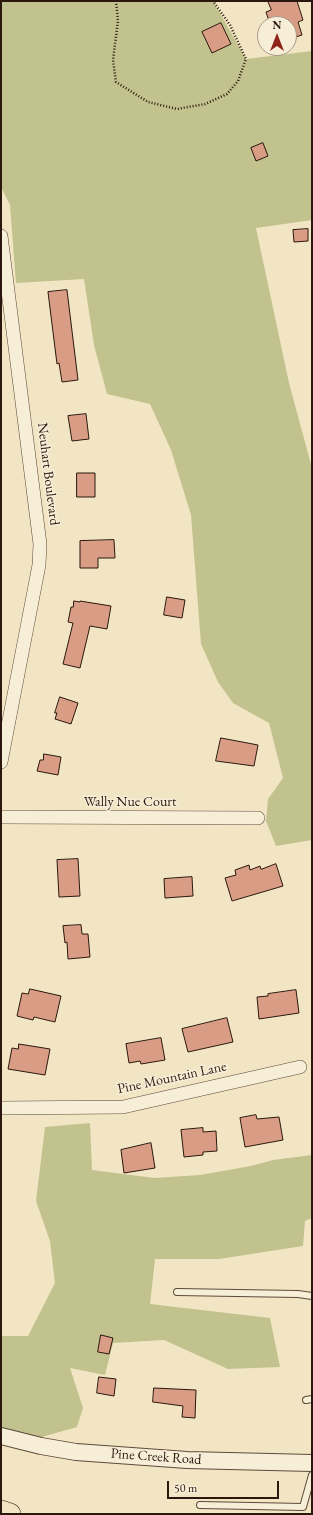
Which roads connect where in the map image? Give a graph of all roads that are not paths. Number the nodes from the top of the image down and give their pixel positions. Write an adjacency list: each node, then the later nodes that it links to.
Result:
1 (1, 236): 2 (street, Neuhart Boulevard)
2 (1, 762)
3 (1, 817): 4 (street, Wally Nue Court)
4 (258, 818)
5 (300, 1067): 6 (street, Pine Mountain Lane)
6 (1, 1108)
7 (177, 1292): 8 (lane)
8 (312, 1296)
9 (1, 1436): 10 (street, Pine Creek Road)
10 (312, 1463)
11 (312, 1475): 12 (lane)
12 (200, 1505)
13 (1, 1511): 14 (highway)
14 (10, 1514)

